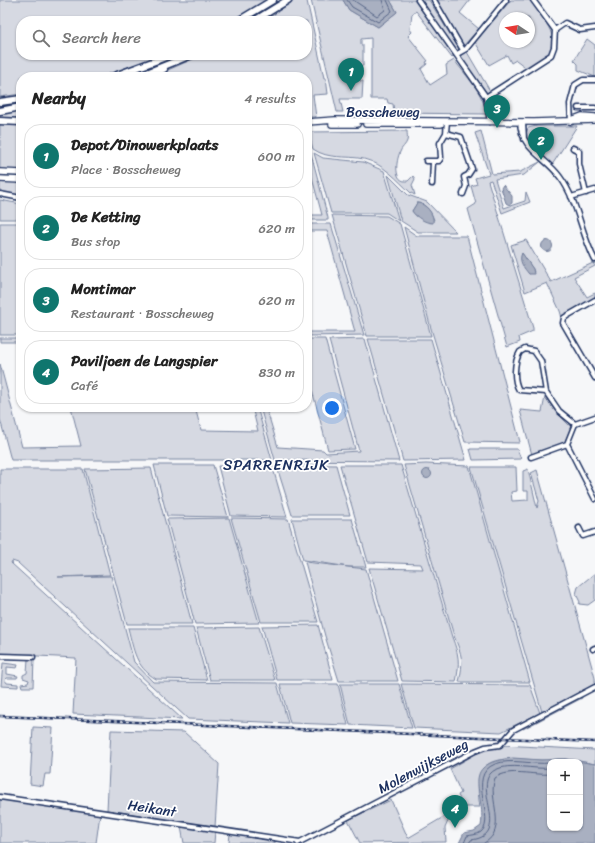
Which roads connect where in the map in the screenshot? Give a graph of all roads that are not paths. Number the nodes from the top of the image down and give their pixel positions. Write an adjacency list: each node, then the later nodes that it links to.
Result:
1 (273, 0): 7 (highway)
2 (288, 0): 8 (highway)
3 (418, 0): 12 (street)
4 (434, 0): 11 (street)
5 (506, 0): 11 (street)
6 (533, 0): 10 (street)
7 (246, 16)
8 (262, 16)
9 (595, 28): 10 (street)
10 (555, 30): 20 (street)
11 (463, 50): 12 (street)
12 (457, 54): 20 (street)
13 (158, 60): 16 (highway)
14 (179, 60): 15 (highway)
15 (170, 64): 17 (highway); 18 (highway)
16 (125, 72)
17 (150, 72)
18 (158, 72)
19 (595, 80): 34 (street)
20 (486, 97): 32 (street)
21 (16, 100): 22 (highway)
22 (0, 102)
23 (578, 108): 24 (street)
24 (595, 108)
25 (16, 109): 26 (highway)
26 (0, 111)
27 (595, 117): 34 (main road, Bosscheweg)
28 (595, 120): 34 (main road, Bosscheweg)
29 (0, 121): 30 (highway)
30 (16, 122)
31 (312, 122): 35 (main road, Bosscheweg)
32 (490, 122): 33 (main road, Bosscheweg); 35 (main road, Bosscheweg)
33 (521, 122): 34 (main road, Bosscheweg); 50 (street)
34 (571, 122)
35 (447, 123): 36 (street)
36 (446, 133): 39 (street); 48 (street)
37 (573, 148): 46 (street)
38 (426, 161): 39 (street)
39 (433, 161): 44 (street)
40 (0, 172): 41 (main road)
41 (16, 173)
42 (0, 179): 43 (main road)
43 (16, 180)
44 (432, 184)
45 (595, 190): 46 (street)
46 (586, 193): 50 (street)
47 (0, 194): 49 (street)
48 (463, 194)
49 (16, 197)
50 (571, 197): 51 (street)
51 (595, 258)
52 (595, 300): 53 (street)
53 (595, 378)
54 (546, 392): 54 (street); 56 (street)
55 (595, 417): 56 (street)
56 (574, 424): 57 (street)
57 (567, 444): 58 (street); 59 (street)
58 (531, 457)
59 (595, 499)
60 (578, 528): 61 (street)
61 (595, 532)
62 (0, 656): 63 (street)
63 (33, 657)
64 (595, 687): 66 (street, Molenwijkseweg)
65 (0, 797): 66 (street, Heikant)
66 (299, 842)

